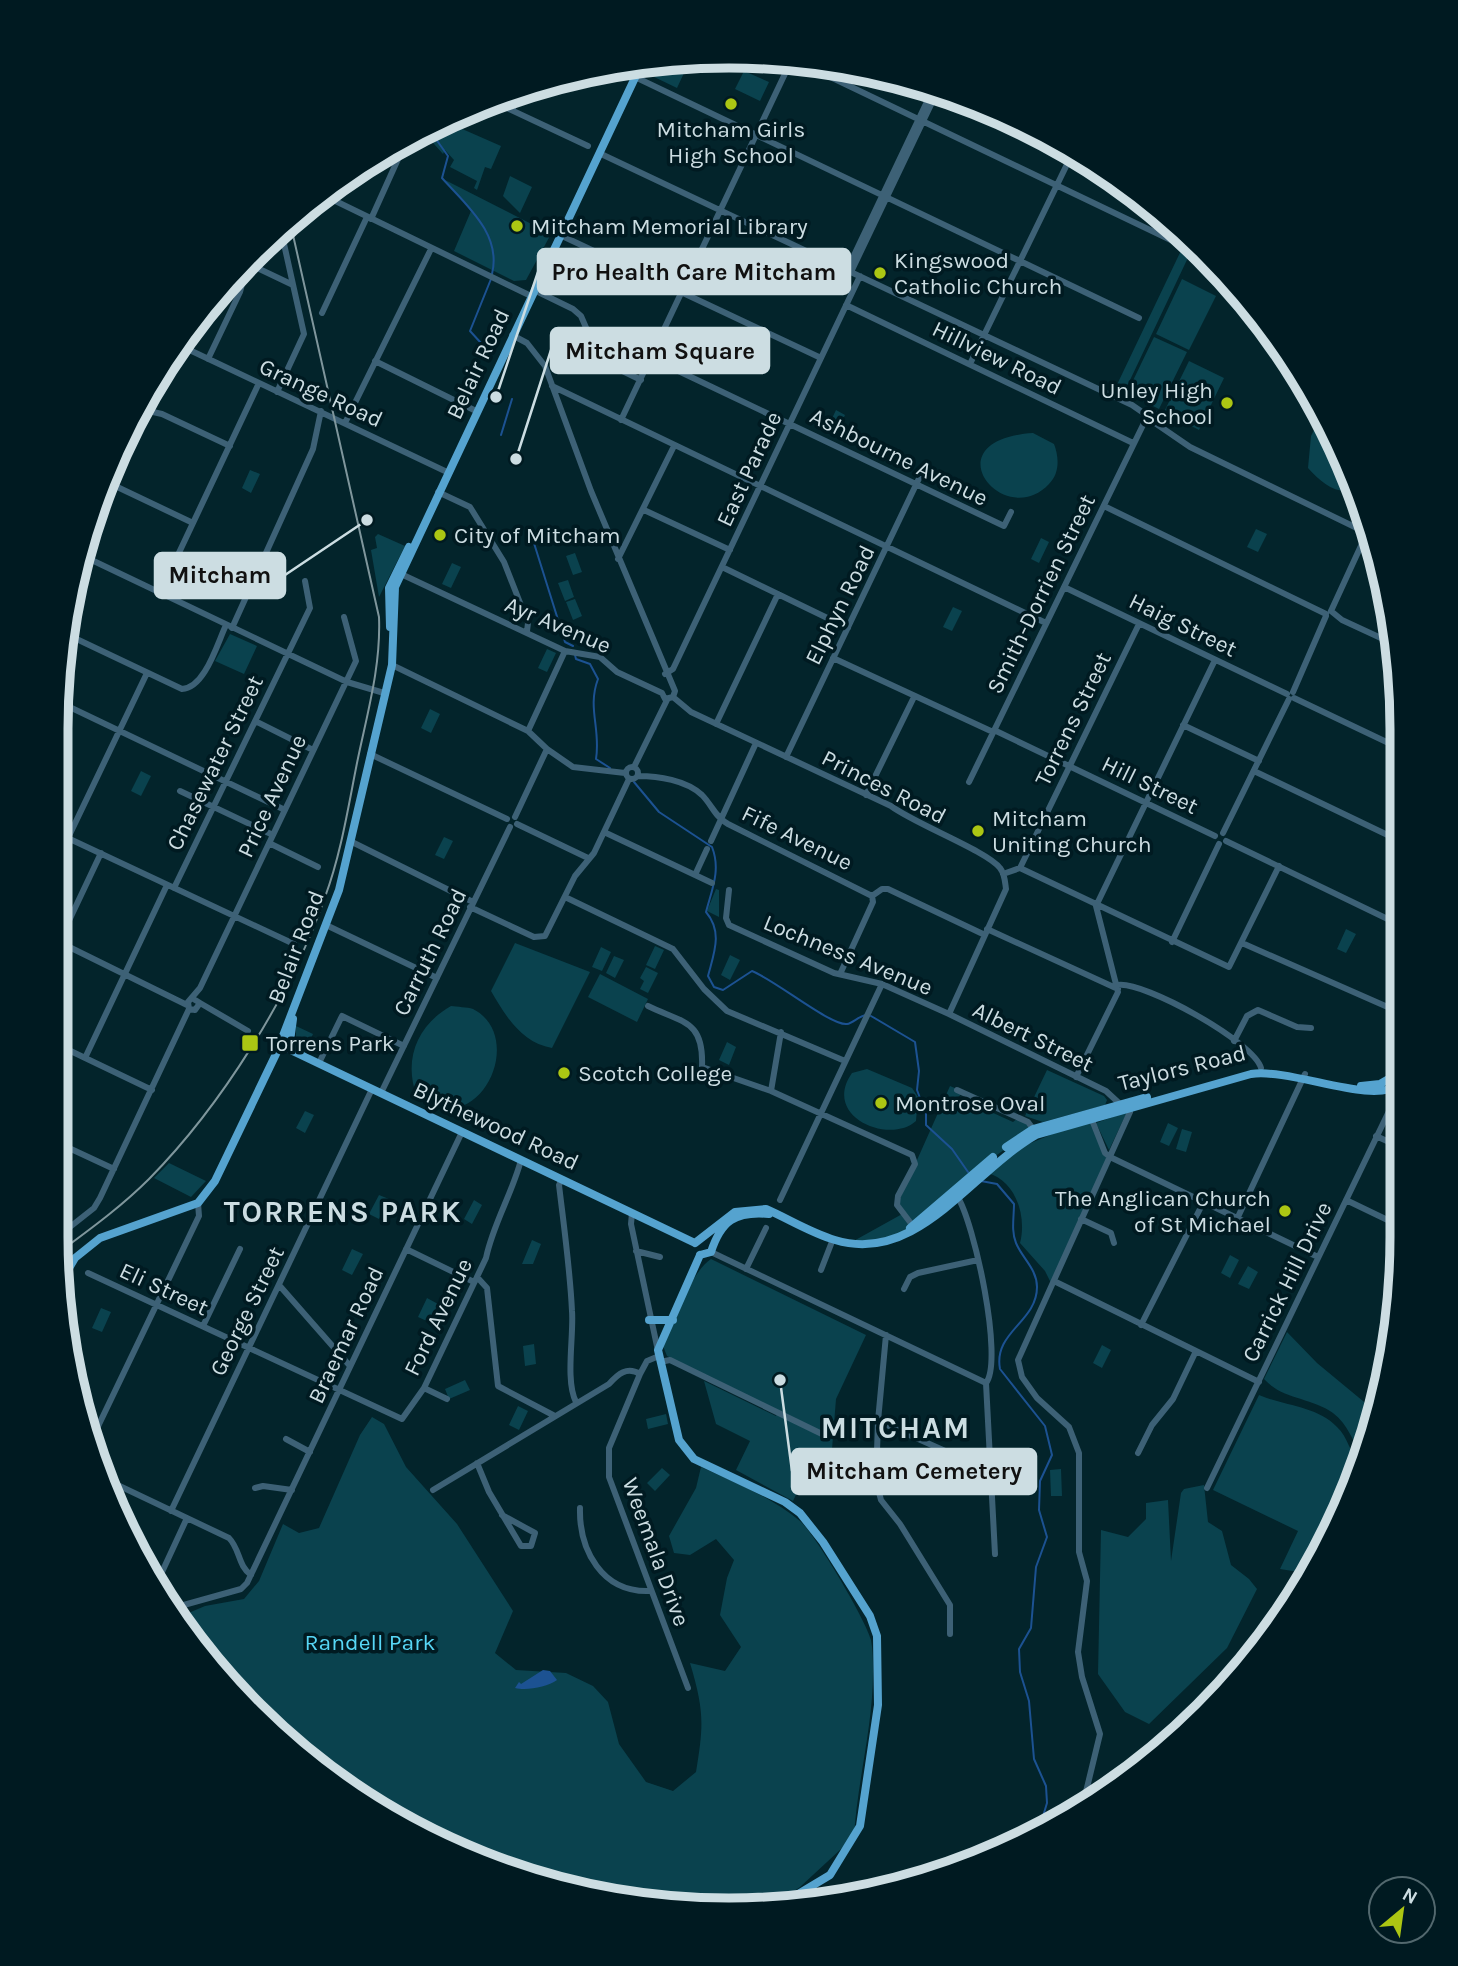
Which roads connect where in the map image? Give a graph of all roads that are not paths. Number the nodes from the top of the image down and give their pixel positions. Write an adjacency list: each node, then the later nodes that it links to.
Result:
1 (786, 71): 9 (street)
2 (827, 76): 8 (street)
3 (635, 77): 9 (street); 11 (main road, Belair Road)
4 (931, 100): 8 (street)
5 (515, 104): 7 (street)
6 (506, 107): 7 (street)
7 (512, 110): 10 (street)
8 (920, 122): 14 (street); 15 (street)
9 (756, 136): 15 (street); 17 (street)
10 (588, 146)
11 (599, 153): 17 (street); 19 (main road, Belair Road)
12 (396, 159): 18 (street)
13 (1068, 163): 14 (street)
14 (1057, 186): 21 (street); 23 (street)
15 (884, 197): 23 (street); 25 (street)
16 (334, 200): 18 (street)
17 (722, 210): 25 (street); 29 (street)
18 (369, 218): 22 (street); 32 (street)
19 (560, 236): 29 (street); 30 (main road, Belair Road)
20 (283, 241): 28 (street)
21 (1175, 242)
22 (431, 249): 30 (street); 40 (street)
23 (1020, 263): 33 (street); 35 (street)
24 (257, 268): 28 (street)
25 (849, 271): 26 (street)
26 (860, 276): 31 (street, East Parade); 35 (street)
27 (242, 282): 39 (street)
28 (293, 285): 45 (street)
29 (682, 292): 37 (street); 38 (street)
30 (532, 293): 34 (main road, Belair Road); 42 (street)
31 (846, 304): 38 (street, East Parade); 41 (street, Hillview Road)
32 (322, 313)
33 (1139, 318)
34 (512, 335): 44 (street); 49 (main road, Belair Road)
35 (985, 336): 41 (street); 51 (street)
36 (189, 350): 39 (street, Grange Road)
37 (651, 358): 42 (street); 56 (street, Ashbourne Avenue)
38 (821, 358): 56 (street, East Parade)
39 (208, 359): 43 (street, Grange Road)
40 (375, 361): 49 (street); 53 (street)
41 (971, 364): 57 (street, Hillview Road)
42 (640, 380): 52 (street)
43 (260, 383): 45 (street, Grange Road); 58 (street)
44 (552, 386): 46 (street); 47 (street)
45 (277, 392): 48 (street, Grange Road)
46 (565, 393): 47 (street); 52 (street)
47 (557, 400): 75 (street)
48 (321, 411): 53 (street, Grange Road); 87 (street)
49 (476, 411): 61 (main road, Belair Road)
50 (150, 412): 58 (street)
51 (1145, 414): 54 (street); 55 (street)
52 (621, 420): 59 (street)
53 (345, 423): 61 (street, Grange Road)
54 (1144, 423): 55 (street); 57 (street, Smith-Dorrien Street)
55 (1155, 423): 71 (street)
56 (790, 424): 62 (street, Ashbourne Avenue); 64 (street, East Parade)
57 (1133, 443): 66 (street, Smith-Dorrien Street)
58 (230, 446): 69 (street)
59 (674, 446): 64 (street); 67 (street)
60 (924, 468): 62 (street, Elphyn Road)
61 (447, 472): 65 (main road, Belair Road)
62 (917, 485): 68 (street, Ashbourne Avenue); 73 (street, Elphyn Road)
63 (115, 486): 69 (street)
64 (760, 487): 73 (street); 74 (street, East Parade)
65 (438, 492): 70 (main road, Belair Road); 89 (street)
66 (1104, 506): 80 (street, Smith-Dorrien Street); 83 (street)
67 (644, 510): 74 (street); 75 (street)
68 (1011, 512)
69 (193, 523): 81 (street)
70 (421, 527): 78 (main road, Belair Road); 103 (main road, Belair Road)
71 (1359, 531)
72 (1362, 542): 83 (street)
73 (887, 547): 85 (street); 88 (street, Elphyn Road)
74 (730, 550): 77 (street, East Parade)
75 (618, 559): 98 (street)
76 (91, 560): 81 (street)
77 (722, 567): 82 (street); 98 (street, East Parade)
78 (401, 574): 89 (street, Ayr Avenue); 96 (main road, Belair Road)
79 (305, 581): 93 (street, Chasewater Street)
80 (1064, 587): 85 (street, Smith-Dorrien Street); 86 (street, Haig Street)
81 (160, 593): 87 (street)
82 (778, 594): 88 (street); 109 (street)
83 (1330, 615): 91 (street); 105 (street)
84 (344, 617): 99 (street, Price Avenue)
85 (1046, 623): 113 (street, Smith-Dorrien Street)
86 (1139, 624): 95 (street, Haig Street); 121 (street, Torrens Street)
87 (229, 626): 93 (street); 97 (street)
88 (848, 628): 94 (street, Elphyn Road)
89 (527, 631): 92 (street, Ayr Avenue)
90 (75, 638): 97 (street)
91 (1383, 639)
92 (567, 651): 101 (street, Ayr Avenue); 112 (street)
93 (288, 654): 99 (street); 108 (street, Chasewater Street)
94 (833, 658): 104 (street, Hill Street); 119 (street, Elphyn Road)
95 (1215, 660): 105 (street, Haig Street); 110 (street)
96 (392, 665): 103 (main road, Belair Road); 112 (street)
97 (147, 673): 111 (street)
98 (665, 674): 101 (street)
99 (346, 682): 100 (street); 102 (street, Price Avenue)
100 (359, 687): 102 (street); 103 (street)
101 (666, 689): 106 (street, Princes Road); 106 (street)
102 (341, 692): 116 (street, Price Avenue)
103 (384, 693): 118 (main road, Belair Road)
104 (914, 696): 113 (street, Hill Street); 129 (street)
105 (1290, 696): 115 (street, Haig Street); 120 (street)
106 (670, 699): 109 (street, Princes Road); 122 (street)
107 (69, 707): 111 (street)
108 (255, 721): 116 (street); 126 (street, Chasewater Street)
109 (716, 724): 114 (street, Princes Road)
110 (1183, 724): 120 (street); 130 (street)
111 (119, 731): 126 (street); 138 (street)
112 (528, 731): 117 (street)
113 (994, 731): 121 (street, Hill Street); 127 (street, Smith-Dorrien Street)
114 (756, 743): 119 (street, Princes Road); 133 (street)
115 (1390, 744)
116 (313, 750): 132 (street, Price Avenue)
117 (547, 750): 124 (street); 134 (street, Carruth Road)
118 (370, 754): 134 (street); 141 (main road, Belair Road)
119 (786, 757): 129 (street, Princes Road)
120 (1259, 761): 123 (street)
121 (1070, 766): 130 (street, Hill Street); 148 (street, Torrens Street)
122 (634, 767): 124 (street); 125 (street)
123 (1254, 771): 137 (street); 139 (street)
124 (627, 776): 125 (street); 135 (street)
125 (638, 776): 133 (street, Fife Avenue)
126 (224, 782): 131 (street, Chasewater Street); 132 (street)
127 (969, 782)
128 (180, 791): 131 (street)
129 (866, 795): 149 (street, Princes Road)
130 (1145, 802): 139 (street, Hill Street); 157 (street)
131 (211, 806): 136 (street); 152 (street, Chasewater Street)
132 (285, 810): 136 (street, Price Avenue)
133 (720, 820): 140 (street); 154 (street, Fife Avenue)
134 (512, 822): 145 (street); 156 (street, Carruth Road)
135 (604, 832): 145 (street); 150 (street)
136 (273, 835): 142 (street, Price Avenue)
137 (1390, 835)
138 (68, 838): 144 (street)
139 (1221, 839): 146 (street, Hill Street); 163 (street)
140 (711, 841)
141 (352, 842): 156 (street); 161 (main road, Belair Road)
142 (269, 843): 147 (street); 158 (street, Price Avenue)
143 (707, 849): 150 (street)
144 (101, 853): 152 (street); 159 (street)
145 (588, 858): 155 (street)
146 (1279, 866): 160 (street, Hill Street); 164 (street)
147 (318, 867)
148 (1020, 868): 149 (street); 157 (street)
149 (1003, 874): 162 (street)
150 (695, 875): 151 (street)
151 (712, 883)
152 (170, 886): 158 (street); 168 (street, Chasewater Street)
153 (729, 890): 167 (street, Lochness Avenue)
154 (872, 896): 162 (street); 167 (street)
155 (565, 897): 156 (street); 179 (street)
156 (471, 904): 169 (street, Carruth Road)
157 (1096, 906): 163 (street); 171 (street)
158 (235, 917): 165 (street); 172 (street, Price Avenue)
159 (68, 920)
160 (1390, 920)
161 (326, 925): 169 (street); 175 (main road, Belair Road)
162 (986, 932): 171 (street); 176 (street)
163 (1172, 942): 164 (street)
164 (1242, 943): 174 (street)
165 (294, 944)
166 (68, 948): 168 (street)
167 (841, 972): 170 (street, Lochness Avenue)
168 (125, 973): 172 (street); 185 (street, Chasewater Street)
169 (437, 978): 182 (street, Carruth Road)
170 (881, 984): 176 (street, Lochness Avenue); 186 (street)
171 (1118, 987): 180 (street); 190 (street)
172 (193, 1004): 178 (street); 194 (street, Price Avenue)
173 (648, 1006): 196 (street)
174 (1390, 1008)
175 (294, 1009): 181 (main road, Belair Road); 184 (main road)
176 (949, 1013): 190 (street, Albert Street)
177 (1311, 1028): 180 (street)
178 (248, 1031)
179 (781, 1032): 186 (street); 196 (street)
180 (1234, 1041): 188 (street)
181 (280, 1045): 184 (main road, Blythewood Road); 215 (main road, Belair Road)
182 (404, 1046): 187 (street); 198 (street, Carruth Road)
183 (68, 1050): 185 (street)
184 (301, 1056): 187 (main road, Blythewood Road)
185 (85, 1058): 194 (street)
186 (845, 1061): 201 (street)
187 (319, 1063): 193 (main road, Blythewood Road)
188 (1261, 1068): 189 (main road); 200 (main road, Taylors Road)
189 (1305, 1076): 192 (main road); 197 (main road); 200 (main road, Taylors Road); 220 (street)
190 (1076, 1077): 200 (street, Albert Street)
191 (1390, 1077): 192 (main road)
192 (1370, 1086): 197 (main road)
193 (372, 1089): 198 (main road, Blythewood Road); 243 (street, George Street)
194 (152, 1090): 210 (street, Price Avenue)
195 (957, 1090): 204 (street)
196 (771, 1091): 201 (street)
197 (1389, 1091)
198 (381, 1093): 203 (main road, Blythewood Road)
199 (1390, 1107): 205 (street, Carrick Hill Drive)
200 (1119, 1109): 202 (main road); 208 (street)
201 (821, 1113): 213 (street); 224 (street)
202 (1090, 1115): 204 (main road); 208 (street)
203 (461, 1132): 209 (main road, Blythewood Road); 231 (street, Braemar Road)
204 (1035, 1132): 212 (main road)
205 (1376, 1136): 206 (street); 214 (street, Carrick Hill Drive)
206 (1390, 1142)
207 (68, 1148): 210 (street)
208 (1110, 1157): 216 (street); 219 (street)
209 (521, 1160): 211 (main road, Blythewood Road); 241 (street, Ford Avenue)
210 (114, 1170): 222 (street, Price Avenue)
211 (562, 1179): 217 (main road, Blythewood Road); 261 (street)
212 (958, 1191): 224 (main road); 236 (street)
213 (780, 1200)
214 (1346, 1200): 221 (street); 234 (street, Carrick Hill Drive)
215 (198, 1203): 237 (main road); 245 (street)
216 (1203, 1203): 220 (street); 248 (street)
217 (632, 1213): 227 (main road, Blythewood Road); 232 (street)
218 (782, 1216): 225 (main road); 226 (main road); 229 (main road)
219 (1081, 1219): 228 (street); 242 (street)
220 (1237, 1219): 234 (street)
221 (1390, 1221)
222 (68, 1228)
223 (766, 1228): 238 (street)
224 (915, 1228): 226 (main road)
225 (705, 1238): 227 (main road); 229 (main road)
226 (833, 1239): 239 (street)
227 (695, 1243): 233 (main road)
228 (1114, 1243)
229 (712, 1248): 233 (main road); 238 (street)
230 (240, 1249): 249 (street)
231 (406, 1249): 241 (street); 254 (street, Braemar Road)
232 (636, 1251): 235 (street); 246 (street)
233 (700, 1255): 247 (main road)
234 (1318, 1256): 256 (street, Carrick Hill Drive)
235 (660, 1257)
236 (978, 1260): 244 (street); 257 (street)
237 (69, 1267)
238 (746, 1269): 250 (street)
239 (821, 1270)
240 (88, 1273): 245 (street, Eli Street)
241 (476, 1279): 258 (street, Ford Avenue); 262 (street)
242 (1054, 1281): 248 (street); 287 (street)
243 (279, 1285): 251 (street, George Street); 254 (street)
244 (904, 1289)
245 (158, 1305): 249 (street, Eli Street); 264 (street)
246 (649, 1320): 247 (main road); 253 (street)
247 (673, 1320): 253 (main road)
248 (1141, 1325): 252 (street)
249 (203, 1326): 251 (street, Eli Street)
250 (887, 1335): 257 (street); 263 (street)
251 (249, 1348): 259 (street, Eli Street); 277 (street, George Street)
252 (1196, 1351): 256 (street); 268 (street)
253 (659, 1357): 255 (street, Weemala Drive); 265 (street); 288 (main road)
254 (350, 1366): 259 (street, Braemar Road)
255 (640, 1374): 261 (street); 283 (street, Weemala Drive)
256 (1259, 1382): 273 (street, Carrick Hill Drive)
257 (986, 1383): 270 (street)
258 (424, 1388): 259 (street, Ford Avenue); 260 (street)
259 (339, 1390): 267 (street, Braemar Road)
260 (447, 1399)
261 (576, 1402): 262 (street)
262 (554, 1416): 269 (street)
263 (878, 1421): 270 (street); 285 (street)
264 (97, 1429)
265 (824, 1435)
266 (286, 1439): 267 (street)
267 (310, 1452): 274 (street, Braemar Road)
268 (1138, 1453)
269 (477, 1463): 275 (street); 278 (street)
270 (990, 1471): 280 (street)
271 (117, 1485): 277 (street)
272 (255, 1488): 274 (street)
273 (1207, 1488)
274 (292, 1490): 282 (street, Braemar Road)
275 (433, 1490)
276 (580, 1508): 283 (street)
277 (171, 1511): 279 (street)
278 (502, 1515): 278 (street)
279 (187, 1518): 281 (street); 282 (street)
280 (995, 1554)
281 (161, 1573)
282 (251, 1575): 284 (street)
283 (650, 1591): 286 (street, Weemala Drive)
284 (181, 1606)
285 (950, 1634)
286 (688, 1688)
287 (1086, 1792)
288 (799, 1893)

